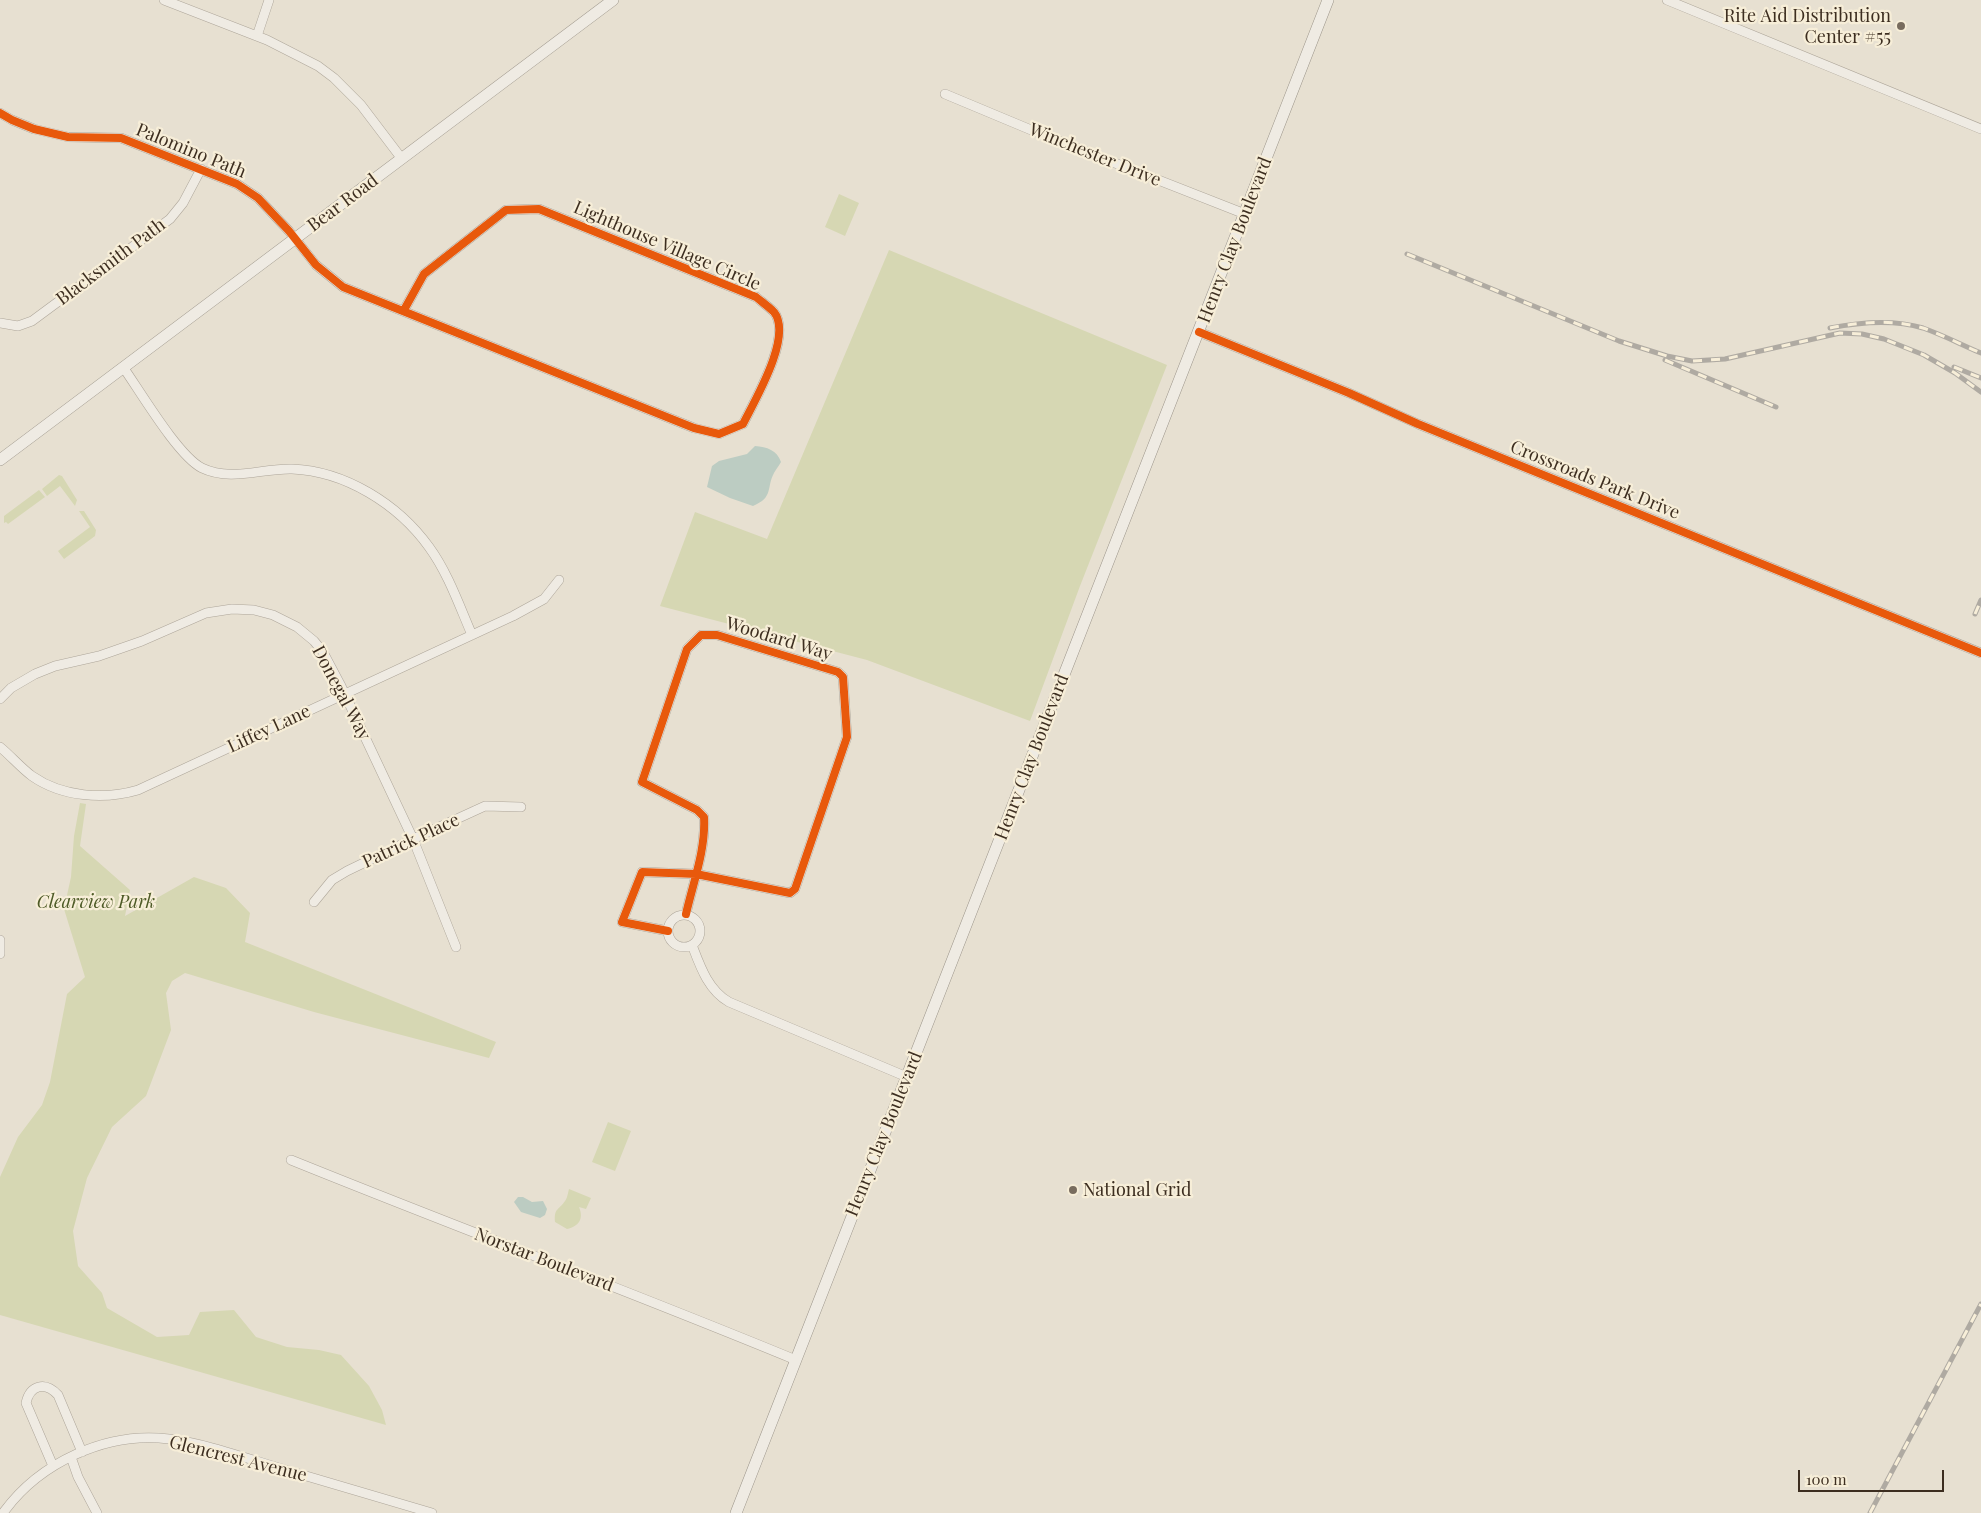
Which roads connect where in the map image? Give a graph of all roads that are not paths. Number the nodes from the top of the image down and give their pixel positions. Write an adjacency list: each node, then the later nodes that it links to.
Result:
1 (164, 0): 6 (street)
2 (269, 0): 6 (street)
3 (613, 0): 10 (main road, Bear Road)
4 (1328, 0): 12 (main road, Henry Clay Boulevard)
5 (1667, 0): 9 (street)
6 (258, 36): 10 (street)
7 (945, 94): 12 (street, Winchester Drive)
8 (0, 113): 11 (street, Palomino Path)
9 (1981, 129)
10 (402, 159): 13 (main road, Bear Road)
11 (201, 169): 13 (street, Palomino Path); 15 (street, Blacksmith Path)
12 (1245, 214): 16 (main road, Henry Clay Boulevard)
13 (296, 239): 14 (street, Lighthouse Village Circle); 17 (main road, Bear Road)
14 (404, 310): 14 (street, Lighthouse Village Circle)
15 (0, 323)
16 (1199, 332): 21 (street, Crossroads Park Drive); 35 (main road, Henry Clay Boulevard)
17 (124, 367): 18 (main road, Bear Road); 20 (street)
18 (0, 460)
19 (559, 580): 20 (street, Liffey Lane)
20 (472, 635): 22 (street, Liffey Lane)
21 (1981, 653)
22 (345, 694): 23 (street, Donegal Way); 24 (street, Liffey Lane); 26 (street, Donegal Way)
23 (0, 699)
24 (0, 747)
25 (522, 807): 26 (street, Patrick Place)
26 (413, 839): 28 (street, Patrick Place); 33 (street, Donegal Way)
27 (696, 874): 27 (street, Woodard Way); 29 (street, Woodard Way); 30 (street, Woodard Way)
28 (314, 902)
29 (686, 914): 30 (street); 32 (street)
30 (668, 931): 32 (street)
31 (0, 940): 34 (street)
32 (692, 945): 35 (street)
33 (456, 948)
34 (0, 954)
35 (907, 1077): 37 (main road, Henry Clay Boulevard)
36 (291, 1160): 37 (street, Norstar Boulevard)
37 (796, 1360): 44 (main road, Henry Clay Boulevard)
38 (82, 1452): 39 (street, Glencrest Avenue); 40 (street); 43 (street, Glencrest Avenue)
39 (71, 1457): 40 (street, Glencrest Avenue); 42 (street)
40 (53, 1466): 41 (street, Glencrest Avenue)
41 (3, 1513)
42 (97, 1513)
43 (432, 1513)
44 (736, 1513)

